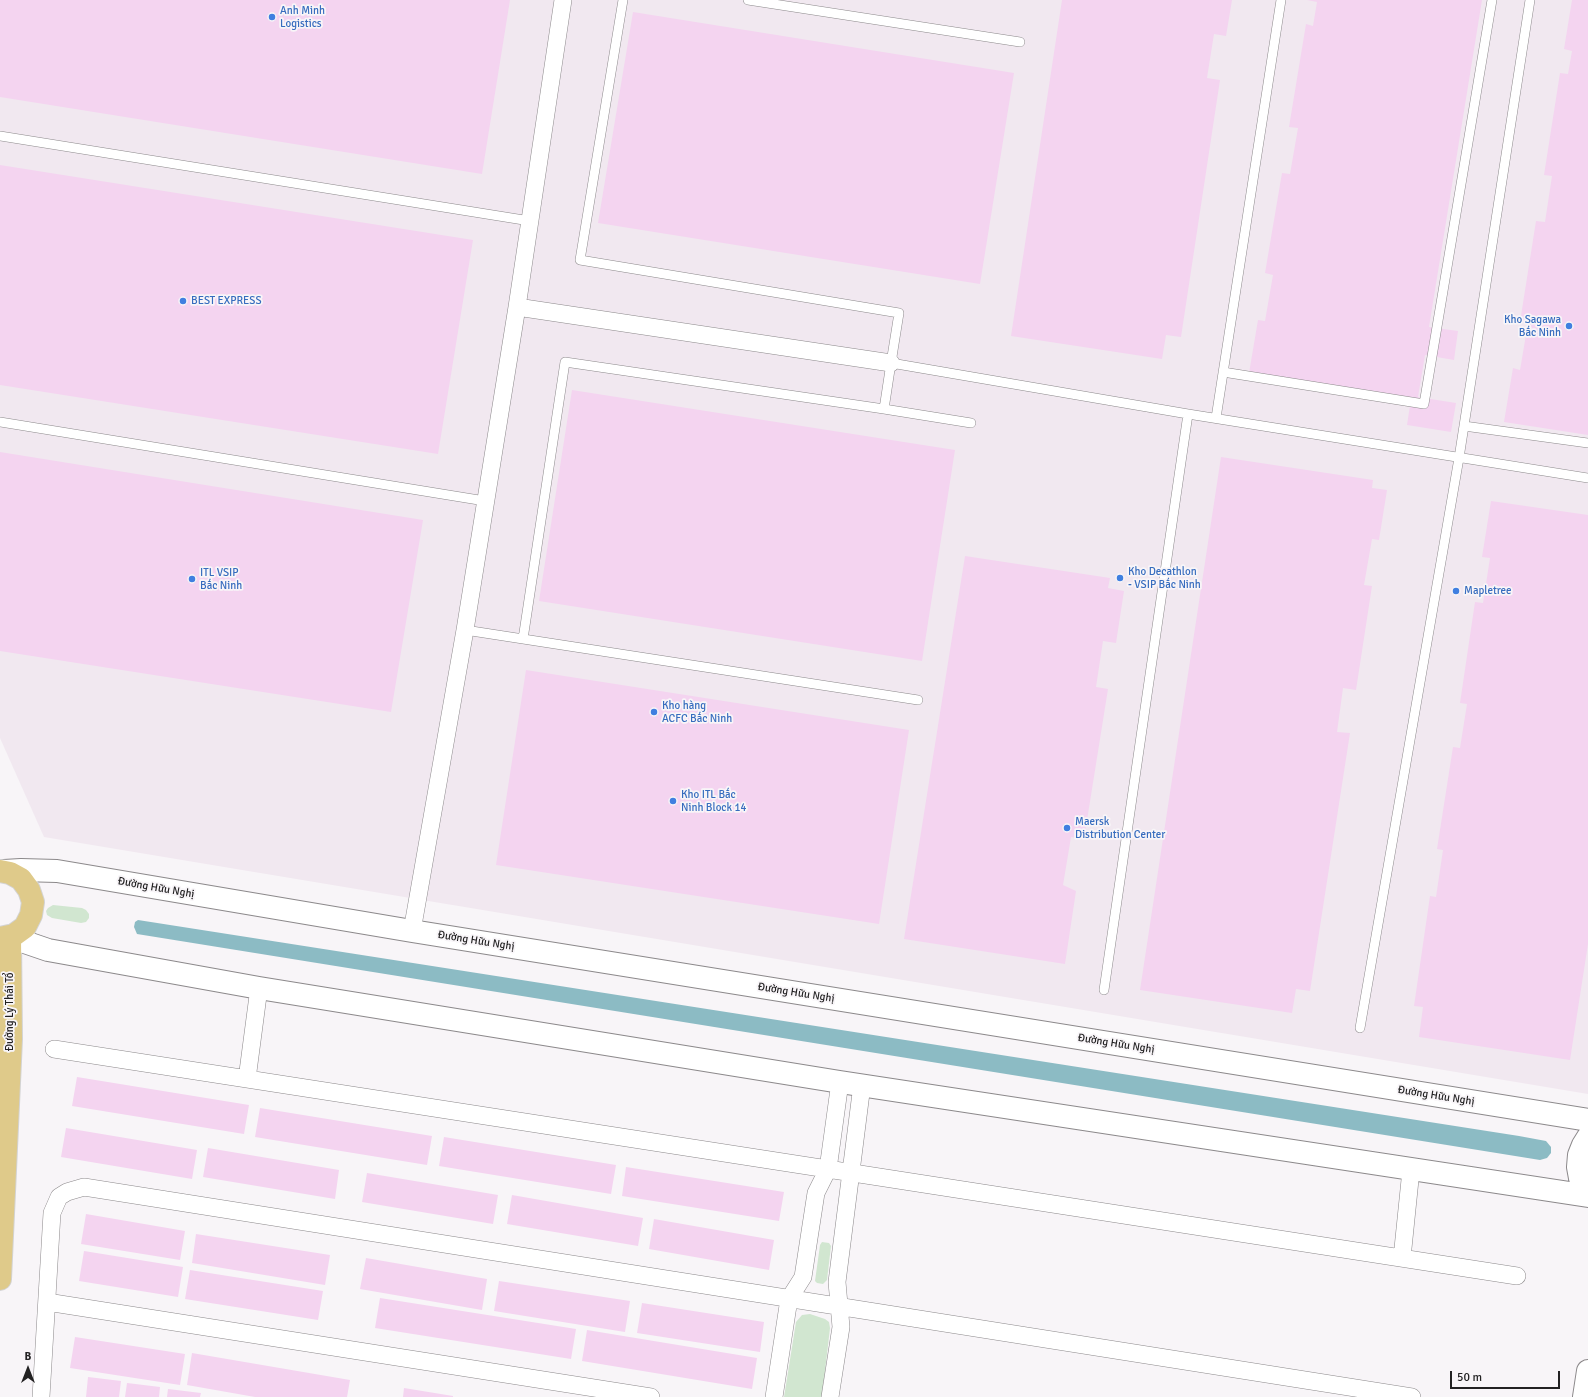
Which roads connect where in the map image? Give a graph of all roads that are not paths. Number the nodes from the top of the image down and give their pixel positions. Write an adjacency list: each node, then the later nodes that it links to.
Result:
1 (563, 0): 9 (street)
2 (623, 0): 11 (lane)
3 (748, 0): 7 (lane)
4 (1281, 0): 12 (lane)
5 (1492, 0): 12 (lane)
6 (1530, 0): 18 (lane)
7 (1020, 42)
8 (0, 136): 9 (lane)
9 (530, 221): 10 (street)
10 (517, 307): 11 (street); 22 (street)
11 (891, 363): 13 (lane); 14 (lane)
12 (1223, 372): 15 (lane)
13 (884, 409): 17 (lane); 24 (lane)
14 (1188, 414): 15 (lane); 30 (lane)
15 (1216, 418): 20 (lane)
16 (0, 422): 22 (lane)
17 (971, 423)
18 (1464, 426): 19 (lane); 20 (lane)
19 (1588, 443)
20 (1459, 458): 21 (lane); 31 (lane)
21 (1588, 478)
22 (485, 501): 23 (street)
23 (465, 630): 24 (lane); 27 (street)
24 (523, 639): 25 (lane)
25 (918, 700)
26 (1, 870): 27 (main road, Đường Hữu Nghị); 28 (main road)
27 (412, 931): 36 (main road, Đường Hữu Nghị)
28 (5, 938): 29 (main road); 45 (main road, Đường Lý Thái Tổ)
29 (258, 988): 33 (street); 34 (main road)
30 (1104, 990)
31 (1360, 1028)
32 (54, 1049): 33 (street)
33 (247, 1079): 38 (street)
34 (840, 1082): 35 (main road); 38 (street)
35 (862, 1085): 39 (main road); 40 (street)
36 (1588, 1120)
37 (1588, 1137): 41 (main road)
38 (828, 1169): 40 (street); 46 (street)
39 (1411, 1170): 42 (main road); 43 (street)
40 (850, 1173): 43 (street); 48 (street)
41 (1588, 1191)
42 (1588, 1196)
43 (1402, 1258): 44 (street)
44 (1517, 1276)
45 (0, 1279)
46 (789, 1299): 47 (street); 48 (street); 52 (street)
47 (47, 1302): 50 (street); 51 (street)
48 (840, 1306): 53 (street); 54 (street)
49 (1588, 1371): 55 (main road)
50 (41, 1397)
51 (651, 1397)
52 (774, 1397)
53 (830, 1397)
54 (1412, 1397)
55 (1584, 1397)

